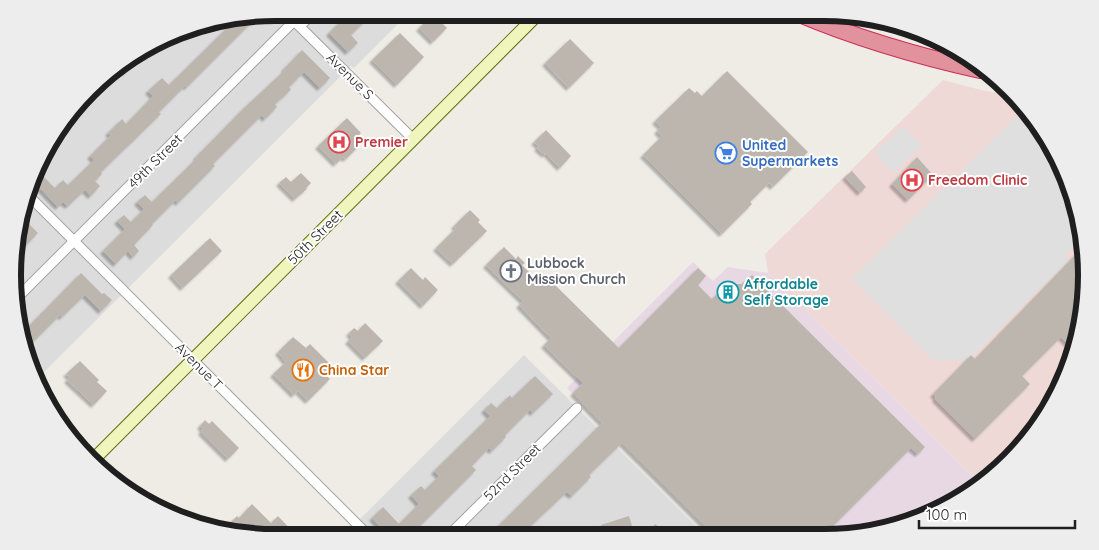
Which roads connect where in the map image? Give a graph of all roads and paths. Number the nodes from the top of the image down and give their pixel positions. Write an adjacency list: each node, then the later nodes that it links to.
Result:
1 (300, 21): 4 (street, 49th Street)
2 (531, 21): 6 (main road, 50th Street)
3 (817, 21): 5 (highway)
4 (297, 23): 6 (street, Avenue S); 8 (street, 49th Street)
5 (970, 68)
6 (413, 139): 10 (main road, 50th Street)
7 (33, 200): 8 (street, Avenue T)
8 (74, 241): 9 (street, 49th Street); 10 (street, Avenue T)
9 (22, 293)
10 (193, 360): 12 (main road, 50th Street); 13 (street, Avenue T)
11 (577, 408): 14 (street, 52nd Street)
12 (98, 456)
13 (362, 529)
14 (455, 529)

